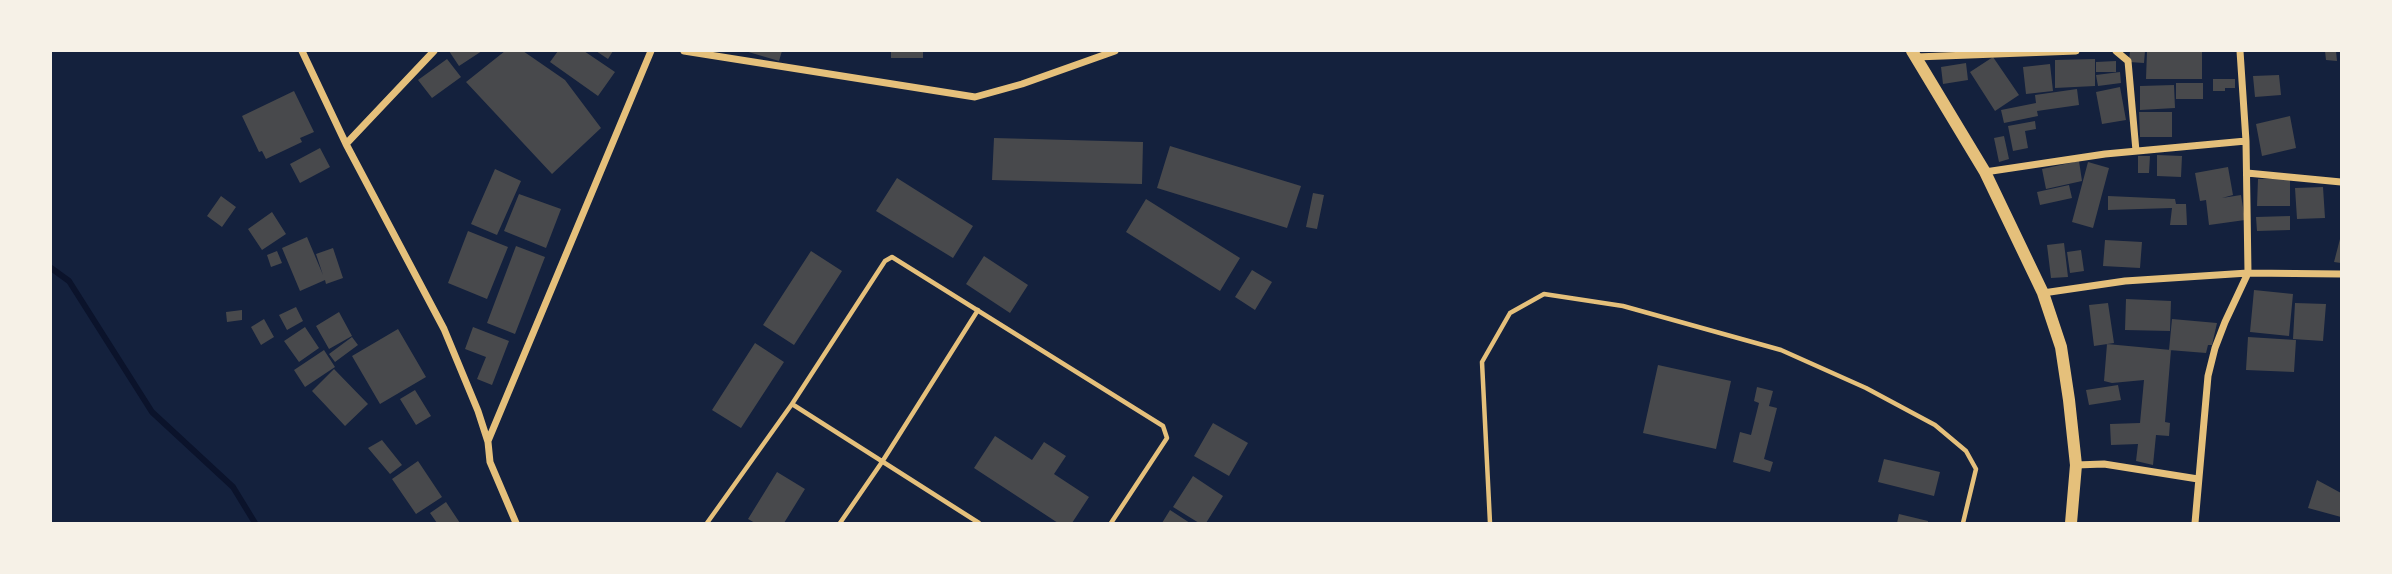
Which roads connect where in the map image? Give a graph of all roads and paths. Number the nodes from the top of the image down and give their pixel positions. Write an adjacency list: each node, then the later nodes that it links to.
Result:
1 (302, 51): 11 (street)
2 (435, 51): 11 (street)
3 (651, 51): 21 (street)
4 (684, 51): 5 (street)
5 (1115, 51)
6 (2076, 51): 9 (street)
7 (2116, 51): 12 (street)
8 (2240, 51): 10 (street)
9 (1914, 54): 13 (street)
10 (2246, 141): 12 (street); 14 (street)
11 (346, 144): 21 (street)
12 (2136, 151): 13 (street)
13 (1985, 172): 18 (street)
14 (2247, 173): 15 (street); 16 (street)
15 (2341, 183)
16 (2248, 273): 17 (street); 18 (street); 24 (street)
17 (2341, 274)
18 (2043, 293): 23 (street)
19 (978, 310): 20 (lane); 22 (lane); 29 (lane)
20 (792, 404): 22 (lane); 26 (lane)
21 (488, 442): 25 (street)
22 (882, 462): 27 (lane); 28 (lane)
23 (2076, 465): 24 (street); 32 (street)
24 (2199, 480): 33 (street)
25 (516, 523)
26 (707, 523)
27 (840, 523)
28 (979, 523)
29 (1111, 523)
30 (1490, 523): 31 (lane)
31 (1963, 523)
32 (2071, 523)
33 (2195, 523)

